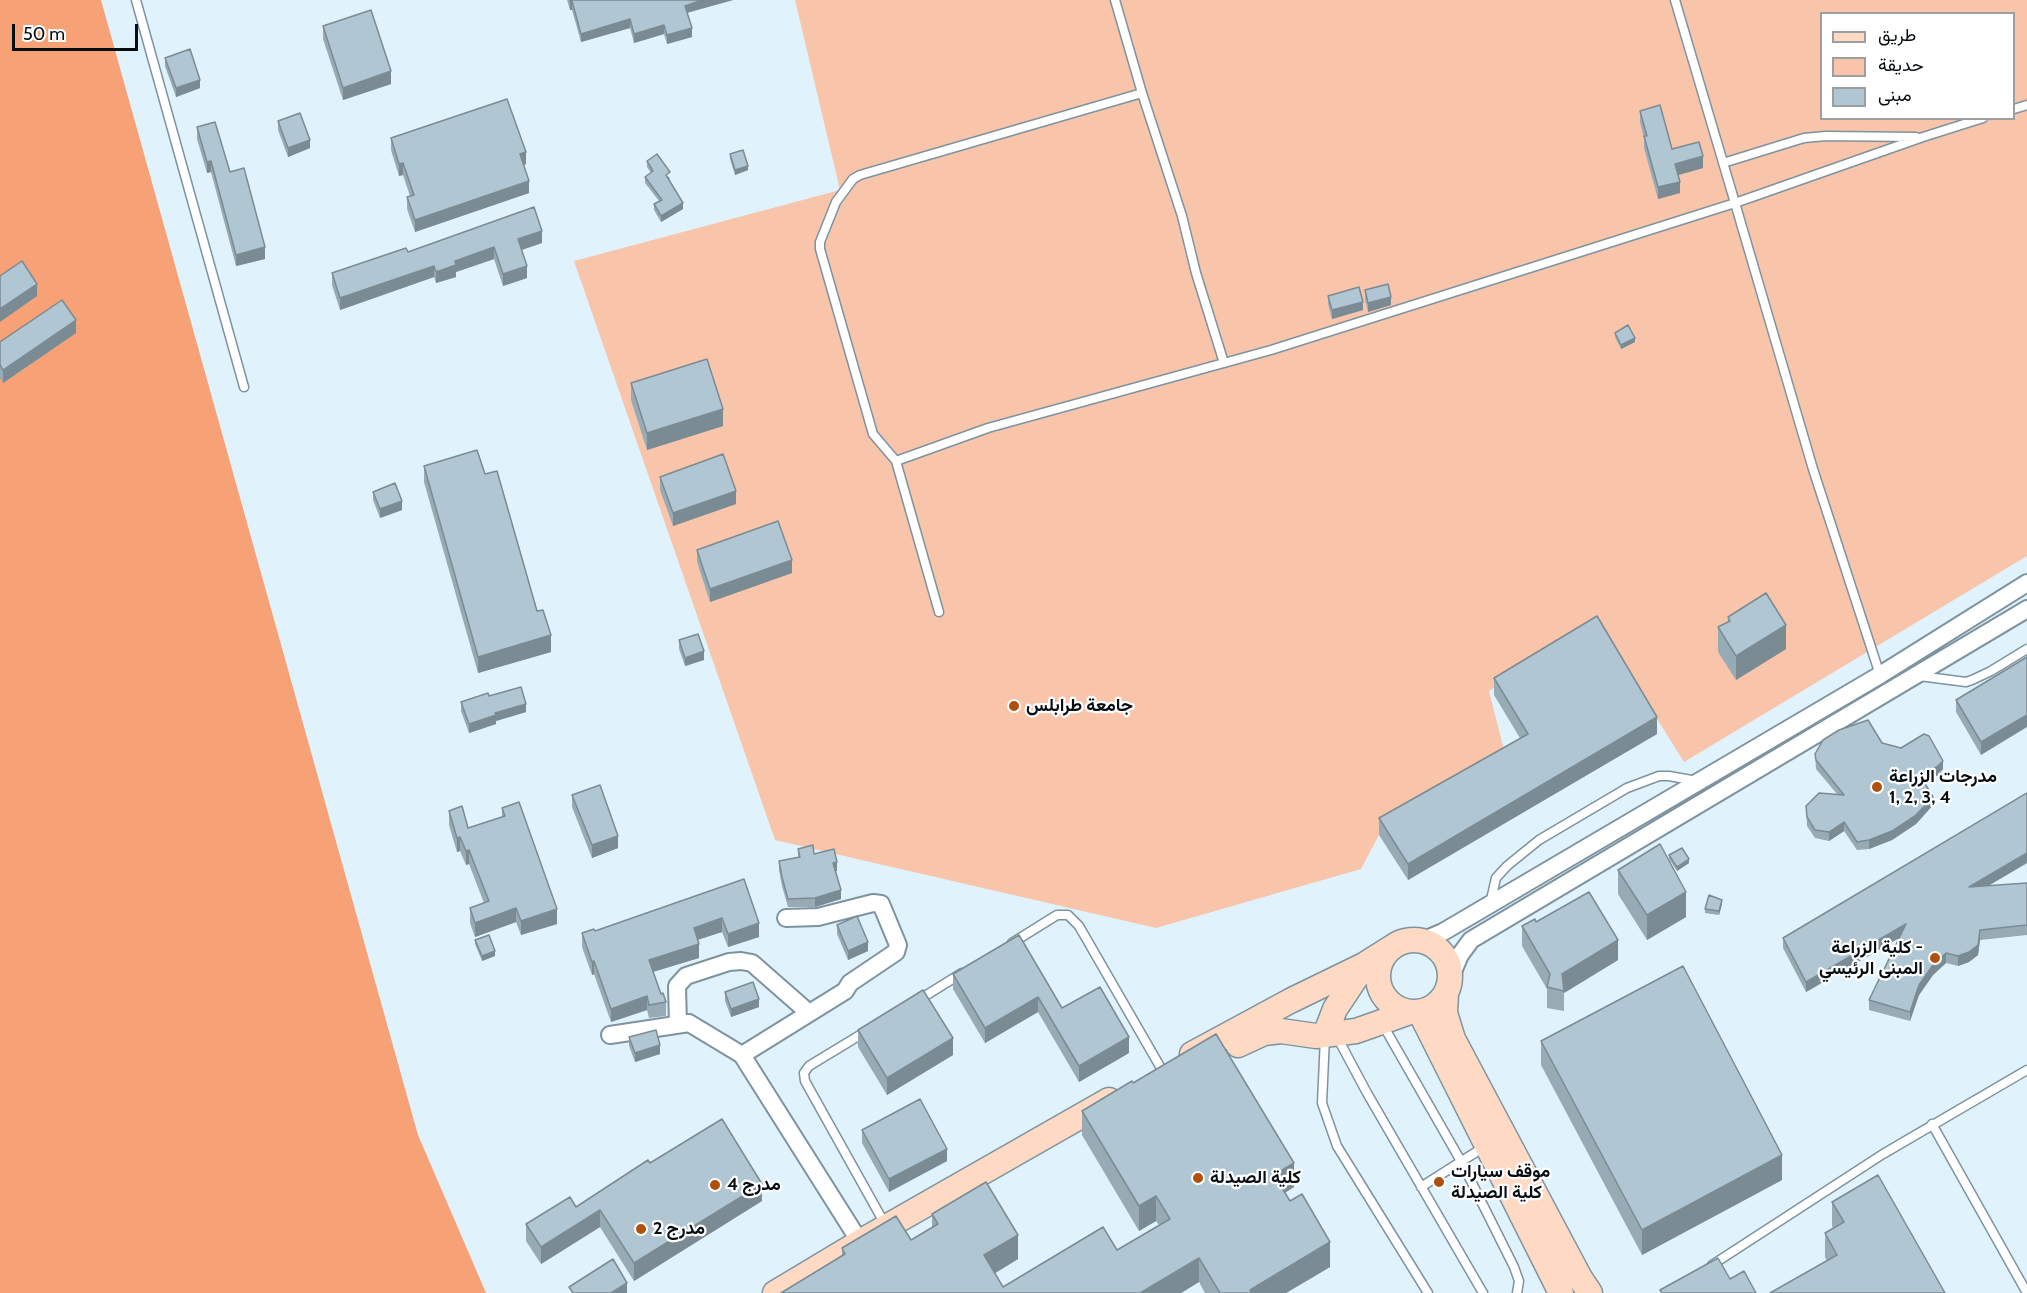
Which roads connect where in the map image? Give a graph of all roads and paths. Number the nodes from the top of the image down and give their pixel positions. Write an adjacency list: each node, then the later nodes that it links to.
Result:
1 (136, 0): 10 (lane)
2 (1115, 0): 4 (lane)
3 (1675, 0): 7 (lane)
4 (1142, 93): 9 (lane); 11 (lane)
5 (1977, 120): 6 (lane)
6 (1923, 137): 7 (lane); 8 (lane)
7 (1723, 163): 8 (lane)
8 (1735, 203): 9 (lane); 16 (lane)
9 (1224, 363): 11 (lane)
10 (244, 387)
11 (896, 460): 14 (lane)
12 (2027, 583): 16 (street)
13 (2027, 609): 17 (street)
14 (939, 612)
15 (2027, 649): 17 (lane)
16 (1880, 675): 18 (street)
17 (1917, 675): 26 (street)
18 (1698, 781): 19 (street); 19 (lane)
19 (1490, 904): 21 (street)
20 (786, 918): 29 (street)
21 (1422, 941): 23 (street); 26 (street)
22 (1008, 945): 37 (lane)
23 (1391, 948): 24 (street); 28 (street)
24 (1364, 965): 33 (street); 37 (street)
25 (968, 970): 27 (lane)
26 (1448, 985): 28 (street); 51 (street)
27 (909, 1006)
28 (1415, 1012): 30 (street); 39 (street)
29 (809, 1014): 31 (street); 35 (street)
30 (1382, 1023): 33 (street); 40 (lane)
31 (678, 1024): 34 (street); 35 (street)
32 (869, 1030): 42 (lane)
33 (1331, 1034): 37 (street); 41 (lane); 47 (lane)
34 (610, 1035)
35 (742, 1055): 43 (street)
36 (2027, 1070): 38 (lane)
37 (1144, 1086): 42 (street); 46 (street)
38 (1932, 1124): 44 (lane); 52 (lane)
39 (1486, 1146): 40 (lane); 50 (street)
40 (1462, 1163): 41 (lane); 49 (lane)
41 (1421, 1187): 48 (lane)
42 (886, 1227): 43 (street)
43 (860, 1242): 45 (street)
44 (1703, 1271)
45 (775, 1293)
46 (803, 1293)
47 (1428, 1293)
48 (1483, 1293)
49 (1516, 1293)
50 (1561, 1293)
51 (1590, 1293)
52 (2026, 1293)

